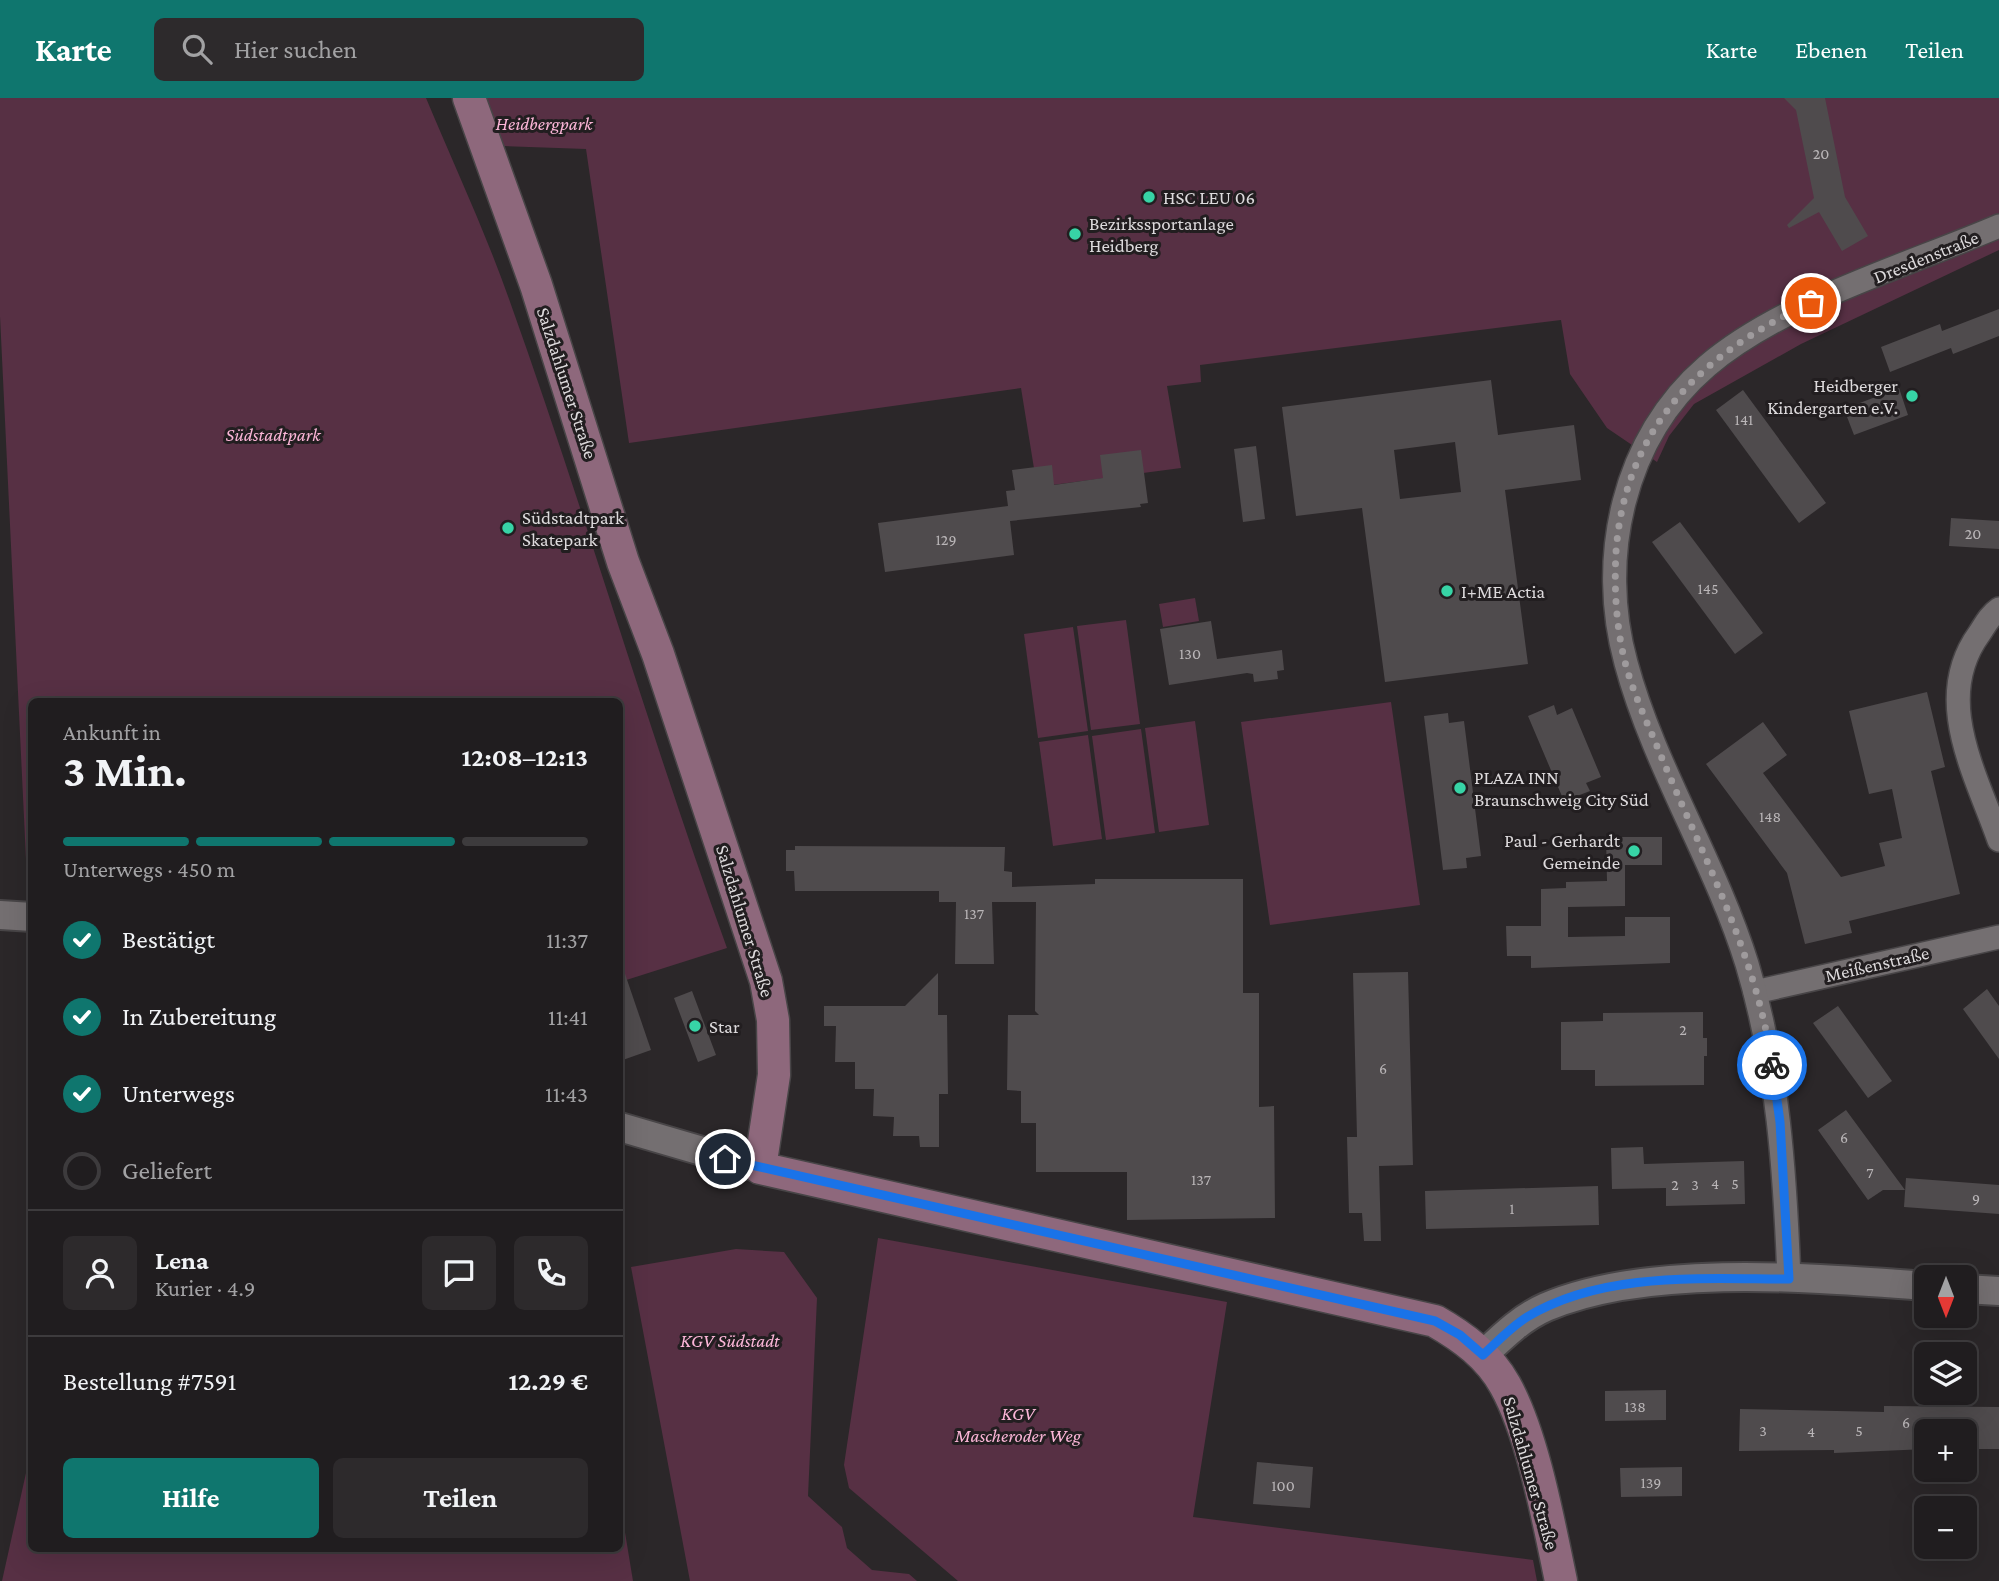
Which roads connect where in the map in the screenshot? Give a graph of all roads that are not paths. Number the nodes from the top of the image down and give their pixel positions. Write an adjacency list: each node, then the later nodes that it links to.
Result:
1 (469, 98): 10 (main road, Salzdahlumer Straße)
2 (1999, 226): 8 (street, Dresdenstraße)
3 (1999, 609): 4 (street)
4 (1999, 840)
5 (0, 915): 6 (street)
6 (28, 917)
7 (1999, 937): 8 (street, Meißenstraße)
8 (1755, 992): 11 (street, Dresdenstraße)
9 (623, 1128): 10 (street)
10 (760, 1168): 15 (main road, Salzdahlumer Straße)
11 (1789, 1279): 12 (street); 15 (street)
12 (1914, 1285)
13 (1978, 1290): 14 (street)
14 (1999, 1291)
15 (1483, 1355): 16 (main road, Salzdahlumer Straße)
16 (1561, 1581)

